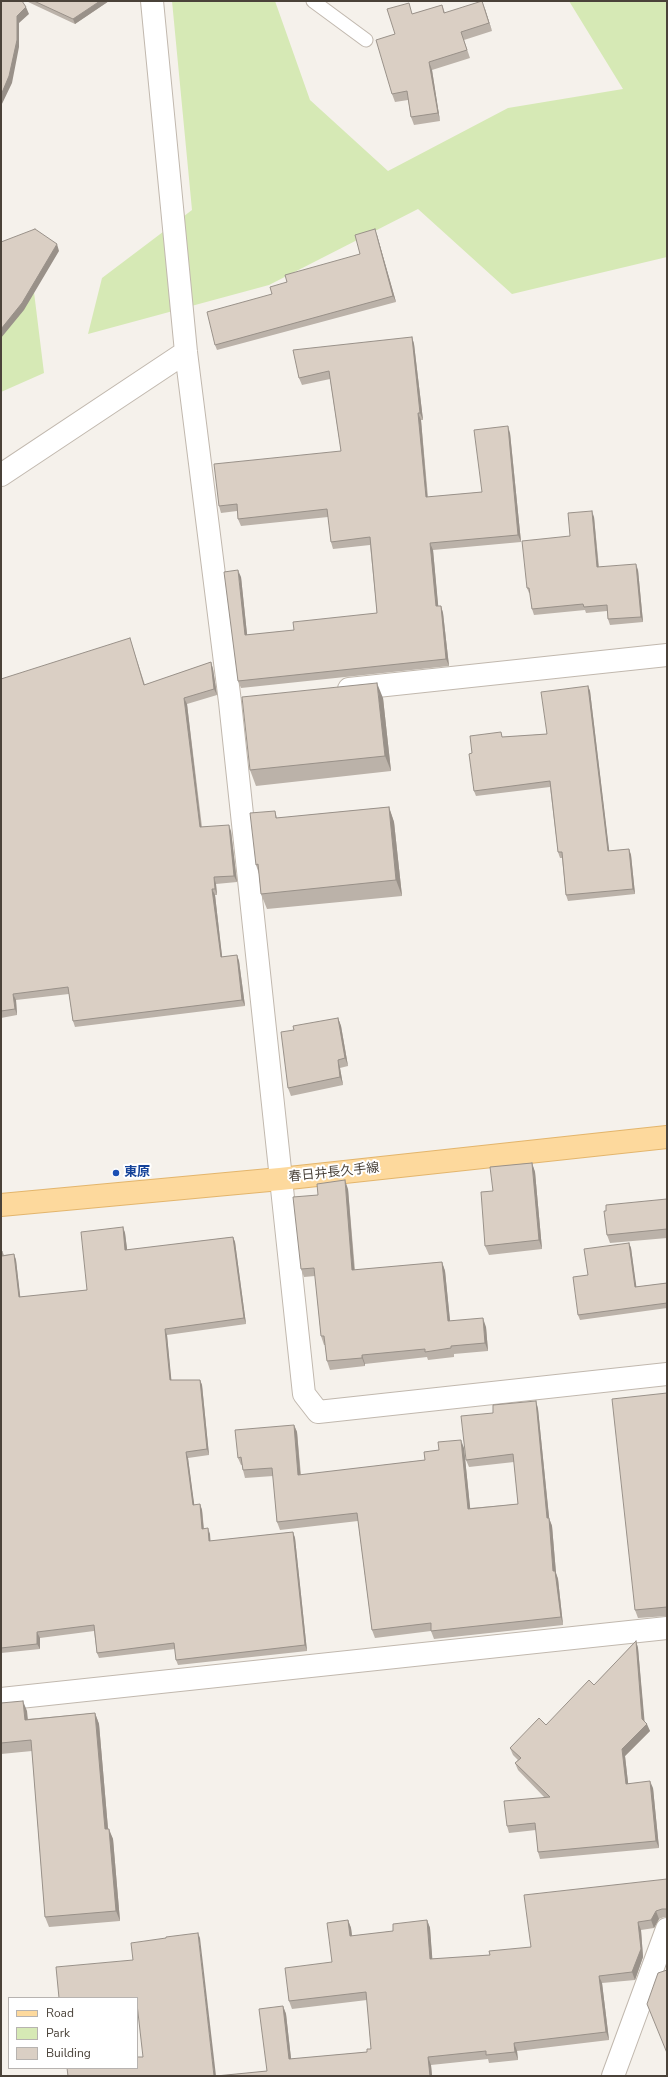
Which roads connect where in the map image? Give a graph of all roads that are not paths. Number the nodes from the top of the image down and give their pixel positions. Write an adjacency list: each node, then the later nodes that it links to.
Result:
1 (152, 1): 4 (street)
2 (313, 1): 3 (lane)
3 (366, 40)
4 (186, 352): 5 (street); 9 (street)
5 (1, 475)
6 (667, 655): 7 (street)
7 (326, 692)
8 (667, 1136): 9 (main road, 春日井長久手線)
9 (280, 1179): 10 (main road, 春日井長久手線); 11 (street)
10 (1, 1205)
11 (667, 1374)
12 (667, 1628): 13 (street)
13 (1, 1698)
14 (667, 1929): 15 (street)
15 (613, 2076)

